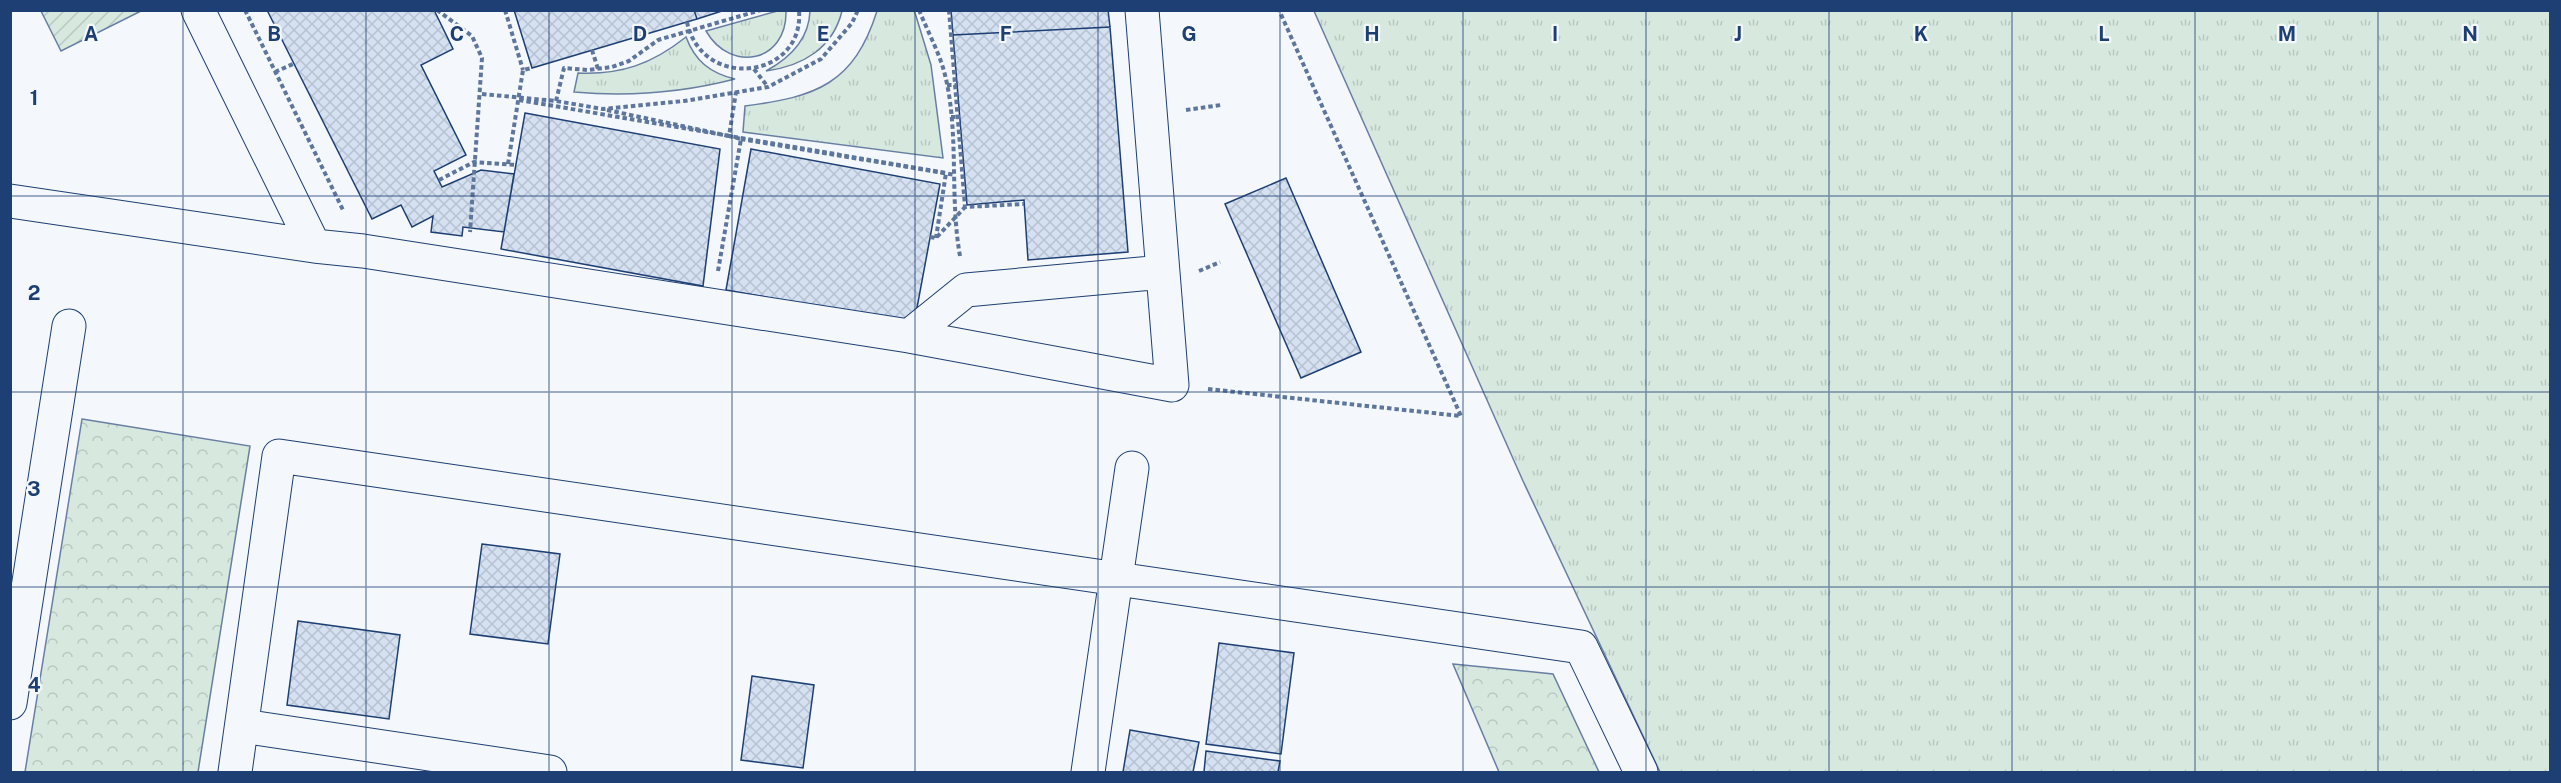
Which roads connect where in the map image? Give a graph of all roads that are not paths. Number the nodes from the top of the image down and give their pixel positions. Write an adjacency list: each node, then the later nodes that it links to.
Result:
1 (198, 10): 4 (street)
2 (1142, 10): 5 (street)
3 (10, 201): 4 (street)
4 (314, 246): 7 (street)
5 (1163, 272): 7 (street); 7 (street)
6 (69, 326): 10 (street)
7 (909, 336)
8 (1132, 468): 9 (street)
9 (1116, 580): 11 (street); 14 (street); 15 (street)
10 (10, 703)
11 (242, 726): 12 (street); 13 (street)
12 (235, 772)
13 (550, 772)
14 (1088, 772)
15 (1641, 772)

